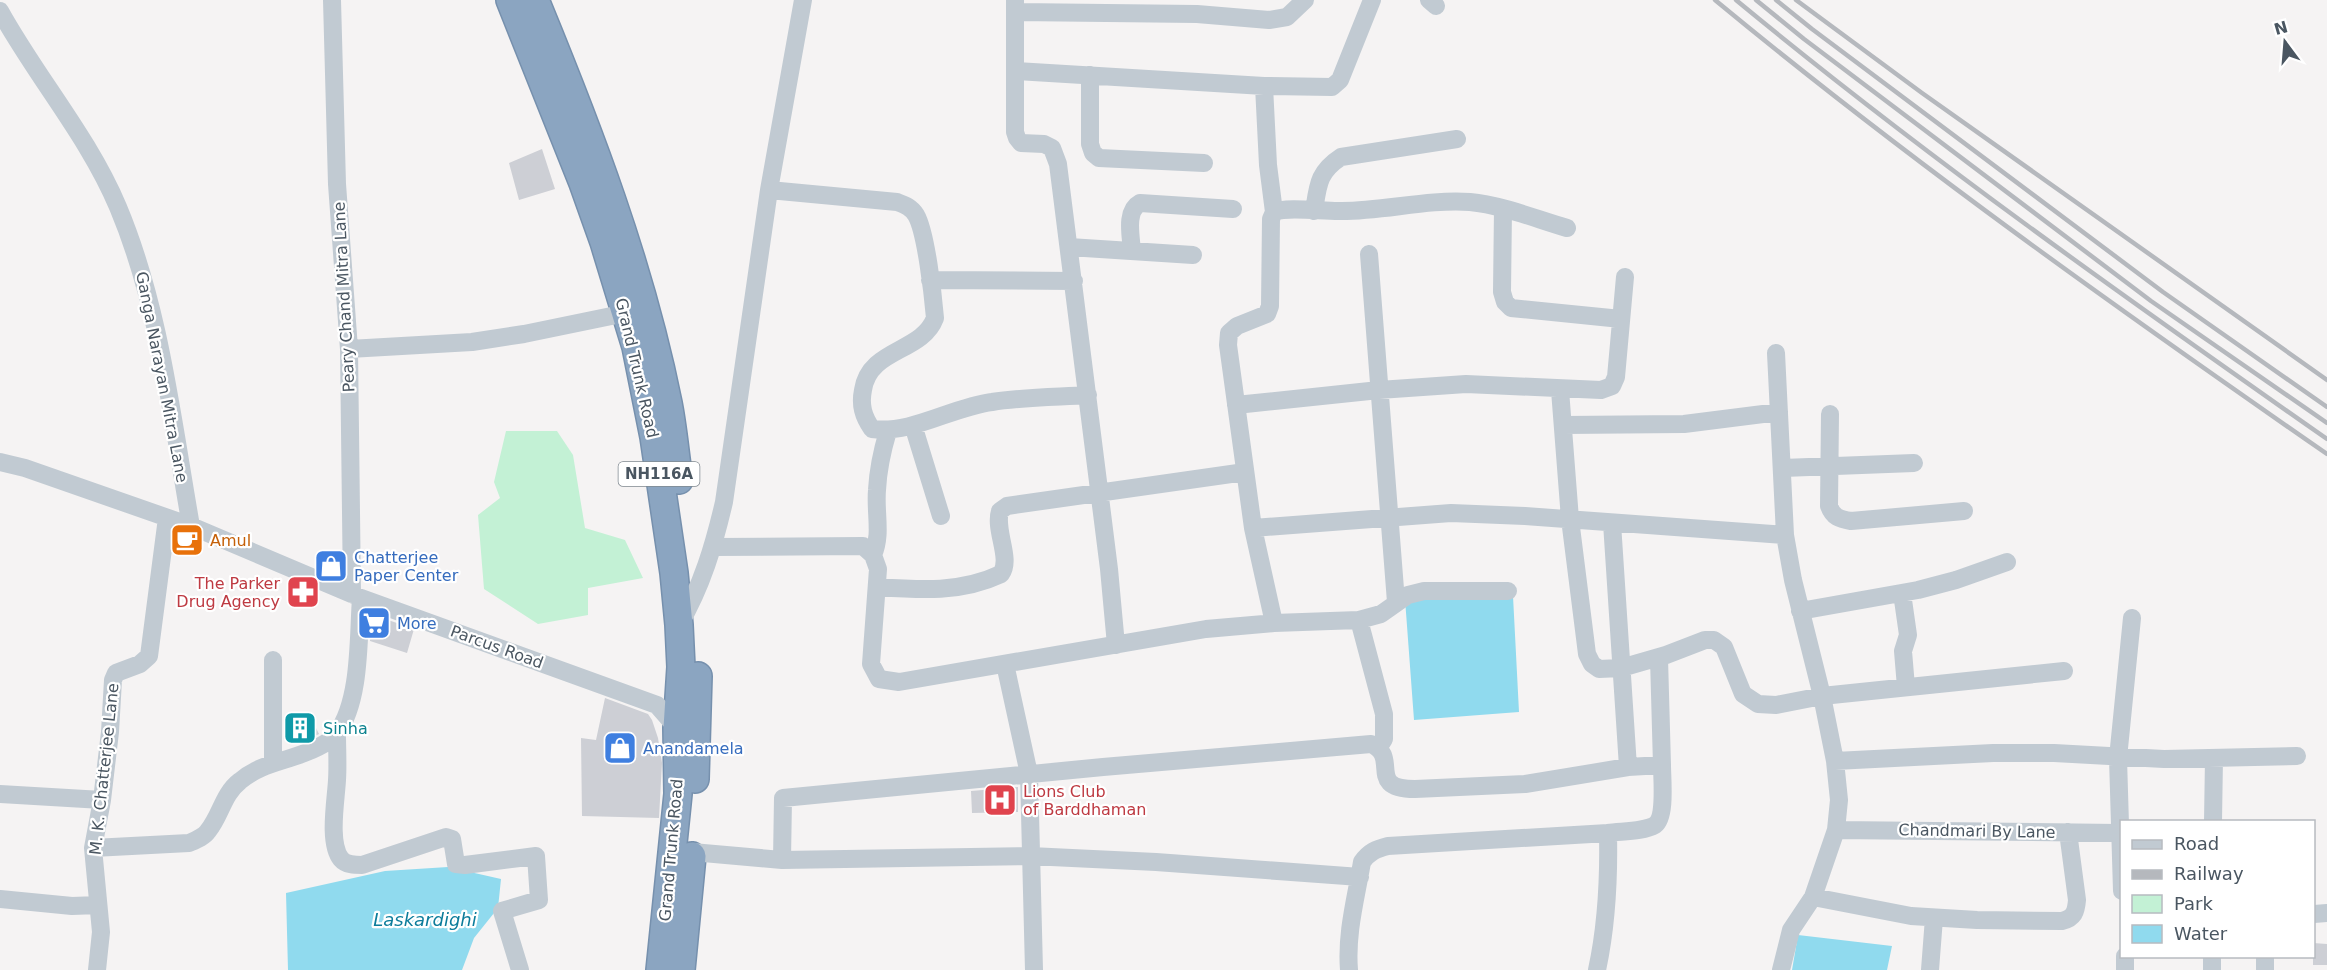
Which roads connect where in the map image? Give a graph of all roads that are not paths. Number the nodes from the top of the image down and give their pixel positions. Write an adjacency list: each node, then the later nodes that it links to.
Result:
1 (332, 0): 29 (street, Peary Chand Mitra Lane)
2 (510, 0): 27 (highway, Grand Trunk Road / NH116A)
3 (536, 0): 62 (highway, Grand Trunk Road / NH116A)
4 (803, 0): 14 (street)
5 (1305, 0): 7 (street)
6 (1372, 0): 11 (street)
7 (1015, 6): 9 (street)
8 (0, 11): 52 (street, Ganga Narayan Mitra Lane)
9 (1016, 71): 10 (street); 20 (street)
10 (1090, 75): 11 (street); 13 (street)
11 (1264, 86): 18 (street)
12 (1457, 139): 17 (street)
13 (1204, 163)
14 (769, 190): 25 (street); 55 (street)
15 (1233, 209): 21 (street)
16 (1503, 209): 17 (street); 19 (street); 28 (street)
17 (1314, 211): 18 (street)
18 (1274, 212): 34 (street)
19 (1567, 228)
20 (1069, 247): 21 (street); 26 (street)
21 (1132, 251): 23 (street)
22 (1370, 254): 31 (street)
23 (1193, 255)
24 (1625, 277): 28 (street)
25 (930, 280): 26 (street); 39 (street)
26 (1074, 281): 33 (street)
27 (626, 313): 29 (street); 68 (highway, Grand Trunk Road / NH116A)
28 (1621, 319): 32 (street)
29 (349, 349): 61 (street, Peary Chand Mitra Lane)
30 (1776, 353): 35 (street)
31 (1379, 390): 32 (street); 34 (street); 48 (street)
32 (1560, 390): 38 (street)
33 (1088, 395): 37 (street); 45 (street)
34 (1236, 405): 44 (street)
35 (1779, 412): 38 (street); 43 (street)
36 (1830, 414): 42 (street)
37 (913, 425): 39 (street); 47 (street)
38 (1563, 425): 50 (street)
39 (888, 431): 56 (street)
40 (0, 462): 49 (street, Parcus Road)
41 (1914, 463): 42 (street)
42 (1828, 467): 43 (street); 46 (street)
43 (1783, 468): 54 (street)
44 (1245, 472): 45 (street); 53 (street)
45 (1098, 494): 58 (street); 69 (street)
46 (1964, 511)
47 (941, 516)
48 (1389, 516): 50 (street); 53 (street); 63 (street)
49 (167, 518): 52 (street, Parcus Road); 90 (street, M. K. Chatterjee Lane)
50 (1570, 519): 51 (street); 73 (street)
51 (1612, 523): 54 (street); 73 (street)
52 (191, 526): 61 (street, Parcus Road)
53 (1253, 528): 67 (street)
54 (1785, 535): 64 (street)
55 (713, 547): 56 (street); 62 (street)
56 (873, 555): 58 (street)
57 (2007, 562): 60 (street)
58 (877, 587): 72 (street)
59 (1508, 591): 63 (street)
60 (1902, 593): 64 (street); 75 (street)
61 (357, 596): 77 (street, Parcus Road); 79 (street, Peary Chand Mitra Lane)
62 (694, 600): 68 (street); 77 (highway, Grand Trunk Road / NH116A)
63 (1396, 602): 66 (street)
64 (1800, 611): 76 (street)
65 (2132, 618): 82 (street)
66 (1359, 620): 67 (street); 80 (street)
67 (1274, 622): 69 (street)
68 (679, 625): 77 (highway, Grand Trunk Road / NH116A)
69 (1116, 645): 72 (street)
70 (1659, 657): 73 (street); 76 (street); 86 (street)
71 (273, 660): 85 (street)
72 (1005, 664): 88 (street)
73 (1621, 668): 87 (street)
74 (2064, 671): 75 (street)
75 (1906, 687): 76 (street)
76 (1822, 696): 84 (street)
77 (678, 698): 78 (highway, Grand Trunk Road / NH116A)
78 (687, 729): 97 (highway, Grand Trunk Road / NH116A); 108 (highway, Grand Trunk Road / NH116A)
79 (337, 734): 85 (street); 107 (street)
80 (1379, 747): 87 (street); 88 (street)
81 (2297, 756): 83 (street)
82 (2118, 758): 83 (street); 84 (street); 95 (street)
83 (2214, 758): 91 (street)
84 (1835, 761): 92 (street)
85 (273, 762): 96 (street)
86 (1662, 765): 87 (street); 94 (street)
87 (1628, 767)
88 (1029, 774): 98 (street); 99 (street)
89 (0, 794): 90 (street)
90 (102, 800): 96 (street, M. K. Chatterjee Lane)
91 (2213, 820)
92 (1836, 830): 93 (street, Chandmari By Lane); 102 (street)
93 (2068, 832): 95 (street, Chandmari By Lane); 105 (street)
94 (1608, 833): 101 (street); 112 (street)
95 (2119, 833): 100 (street)
96 (93, 848): 104 (street, M. K. Chatterjee Lane)
97 (692, 852): 99 (street); 109 (highway, Grand Trunk Road / NH116A)
98 (1030, 856): 99 (street); 101 (street); 110 (street)
99 (782, 860)
100 (2120, 862)
101 (1360, 877): 111 (street)
102 (1813, 897): 105 (street); 113 (street)
103 (0, 899): 104 (street)
104 (98, 905): 106 (street, M. K. Chatterjee Lane)
105 (1934, 918): 114 (street)
106 (98, 970)
107 (520, 970)
108 (660, 970)
109 (681, 970)
110 (1034, 970)
111 (1349, 970)
112 (1597, 970)
113 (1781, 970)
114 (1930, 970)

